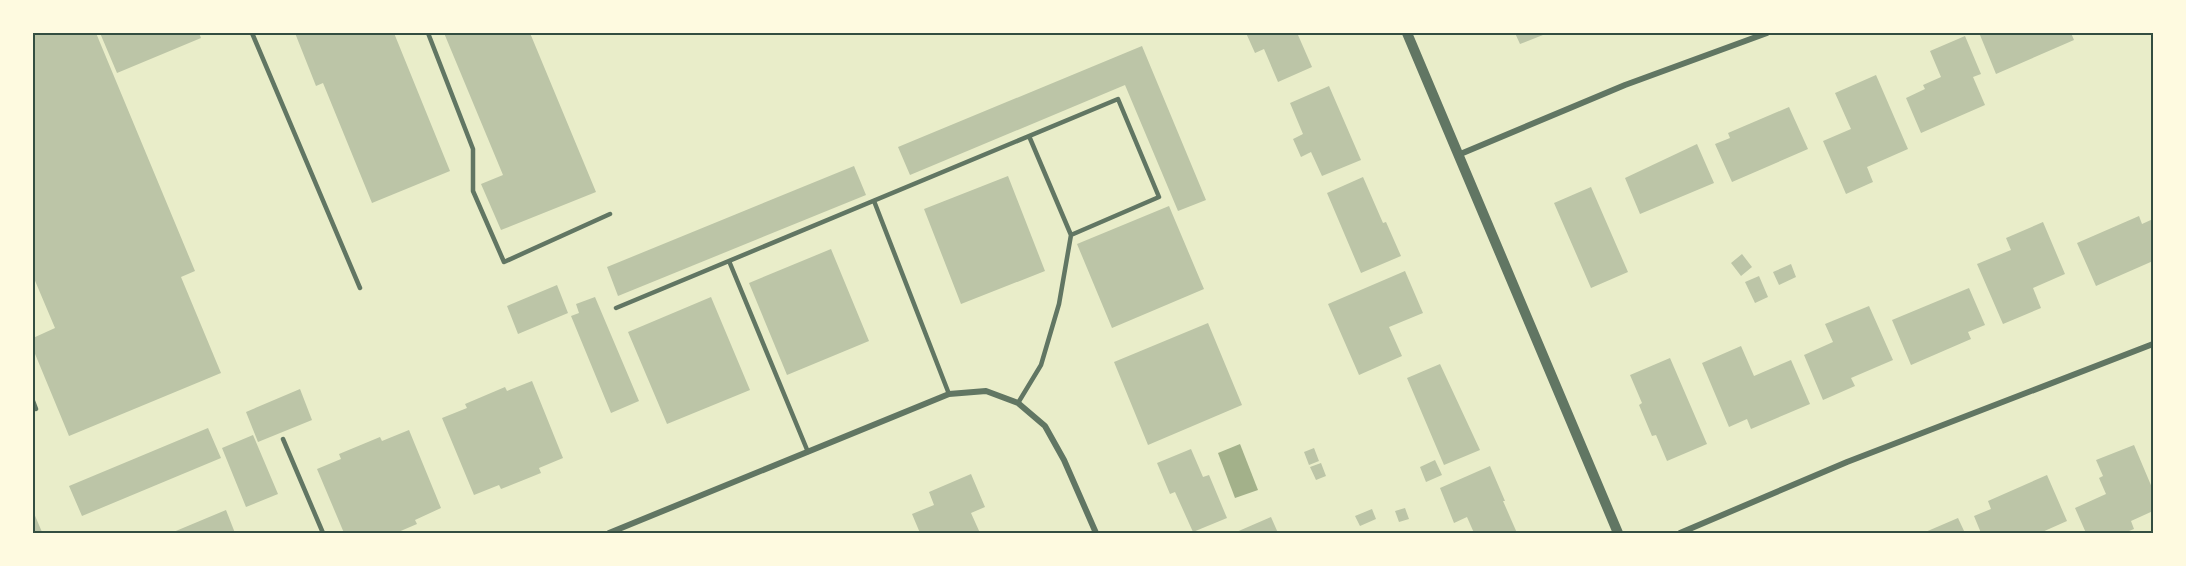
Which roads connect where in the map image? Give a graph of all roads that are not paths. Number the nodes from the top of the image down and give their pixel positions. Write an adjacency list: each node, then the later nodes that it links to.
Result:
1 (252, 33): 11 (lane)
2 (428, 33): 8 (lane)
3 (1407, 33): 6 (street)
4 (1767, 33): 6 (street)
5 (1029, 136): 7 (lane); 9 (lane); 9 (lane)
6 (1458, 155): 23 (street)
7 (874, 201): 10 (lane); 14 (lane)
8 (610, 214)
9 (1071, 235): 16 (lane)
10 (729, 261): 12 (lane); 19 (lane)
11 (360, 288)
12 (616, 308)
13 (2153, 344): 24 (street)
14 (949, 394): 16 (street); 19 (street)
15 (33, 401): 17 (lane)
16 (1018, 403): 22 (street)
17 (36, 409)
18 (283, 439): 20 (lane)
19 (808, 452): 21 (street)
20 (323, 533)
21 (609, 533)
22 (1096, 533)
23 (1618, 533)
24 (1680, 533)

